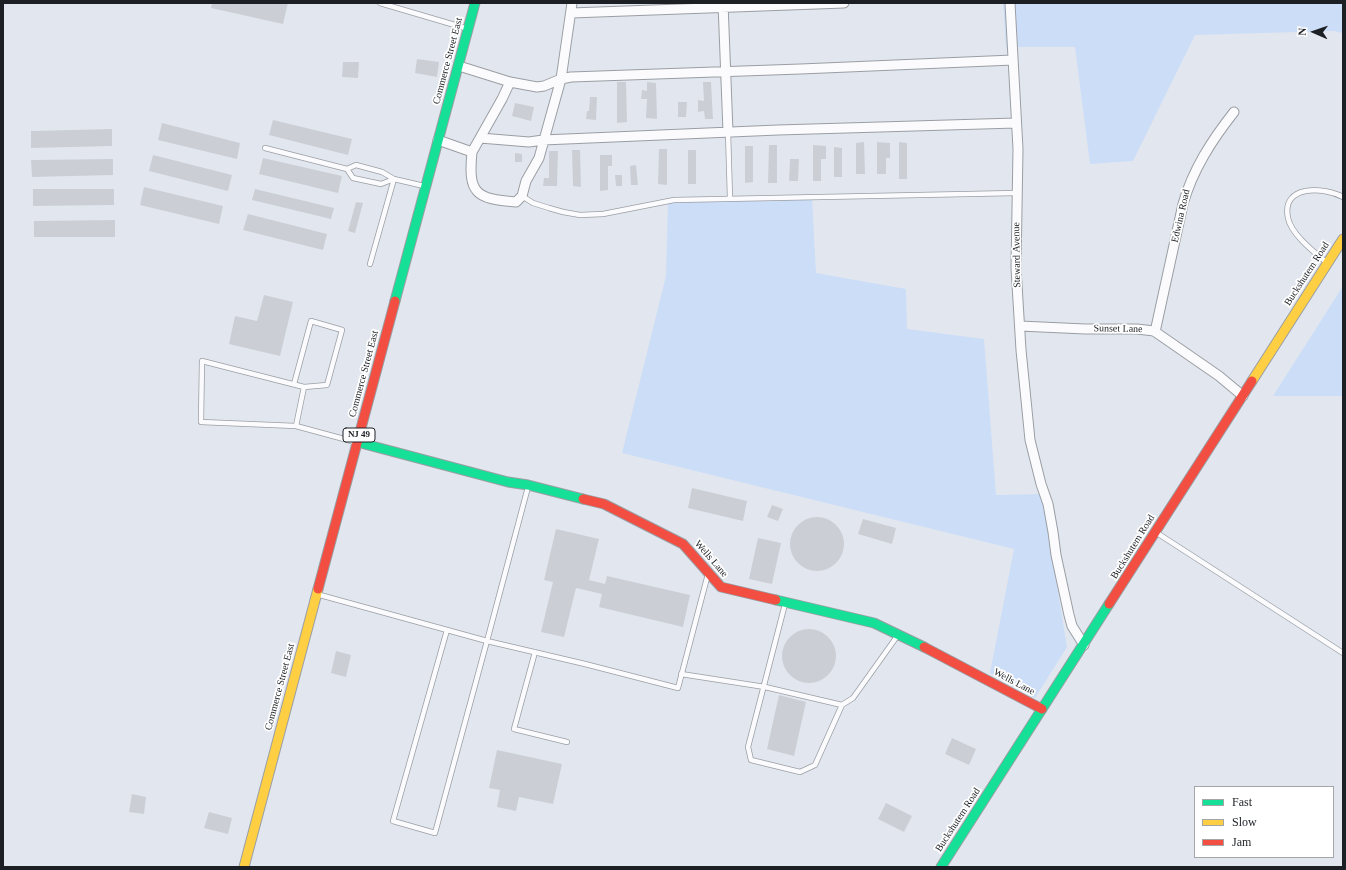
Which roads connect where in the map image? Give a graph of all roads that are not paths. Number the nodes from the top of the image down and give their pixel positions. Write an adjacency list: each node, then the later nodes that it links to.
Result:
1 (380, 3): 8 (lane)
2 (475, 3): 8 (main road, Commerce Street East / NJ 49)
3 (572, 3): 7 (street)
4 (844, 3): 6 (street)
5 (1010, 3): 9 (street, Steward Avenue)
6 (724, 5): 7 (street); 11 (street)
7 (571, 13): 12 (street)
8 (468, 29): 10 (main road, Commerce Street East / NJ 49)
9 (1013, 60): 11 (street); 15 (street, Steward Avenue)
10 (459, 66): 13 (street); 18 (main road, Commerce Street East / NJ 49)
11 (726, 71): 12 (street); 16 (street)
12 (561, 79): 13 (street); 19 (street)
13 (510, 82): 17 (street)
14 (1234, 112): 33 (street, Edwina Road)
15 (1016, 123): 16 (street); 25 (street, Steward Avenue)
16 (728, 132): 19 (street); 28 (lane)
17 (480, 138): 19 (street); 21 (street)
18 (438, 140): 21 (street); 24 (main road, Commerce Street East / NJ 49)
19 (543, 140): 26 (street)
20 (265, 148): 22 (lane)
21 (472, 152): 26 (street)
22 (347, 169): 23 (lane); 23 (lane)
23 (394, 179): 24 (lane); 30 (lane)
24 (425, 187): 38 (main road, Commerce Street East / NJ 49)
25 (1017, 193): 28 (lane); 32 (street, Steward Avenue)
26 (522, 196): 28 (lane)
27 (1343, 197): 31 (lane)
28 (730, 198)
29 (1343, 239): 31 (main road, Buckshutem Road)
30 (370, 264)
31 (1327, 264): 36 (main road, Buckshutem Road)
32 (1020, 326): 33 (street, Sunset Lane); 47 (street, Steward Avenue)
33 (1155, 332): 36 (street, Sunset Lane)
34 (294, 384): 35 (lane); 35 (lane); 37 (lane)
35 (304, 387): 37 (lane)
36 (1243, 396): 40 (main road, Buckshutem Road)
37 (296, 426): 38 (lane)
38 (357, 442): 39 (main road, Wells Lane); 42 (main road, Commerce Street East / NJ 49)
39 (528, 485): 41 (main road, Wells Lane); 46 (lane)
40 (1156, 532): 47 (main road, Buckshutem Road); 49 (lane)
41 (708, 572): 43 (main road, Wells Lane); 50 (lane)
42 (317, 594): 44 (lane); 55 (main road, Commerce Street East / NJ 49)
43 (786, 602): 45 (main road, Wells Lane); 51 (lane)
44 (447, 630): 46 (lane); 46 (lane)
45 (899, 634): 52 (lane); 53 (main road, Wells Lane)
46 (487, 641): 48 (lane)
47 (1084, 645): 53 (main road, Buckshutem Road)
48 (535, 652): 50 (lane); 54 (lane)
49 (1343, 653)
50 (681, 674): 51 (lane)
51 (765, 687): 52 (lane); 52 (lane)
52 (842, 705)
53 (1042, 709): 56 (main road, Buckshutem Road)
54 (567, 742)
55 (244, 867)
56 (941, 867)

